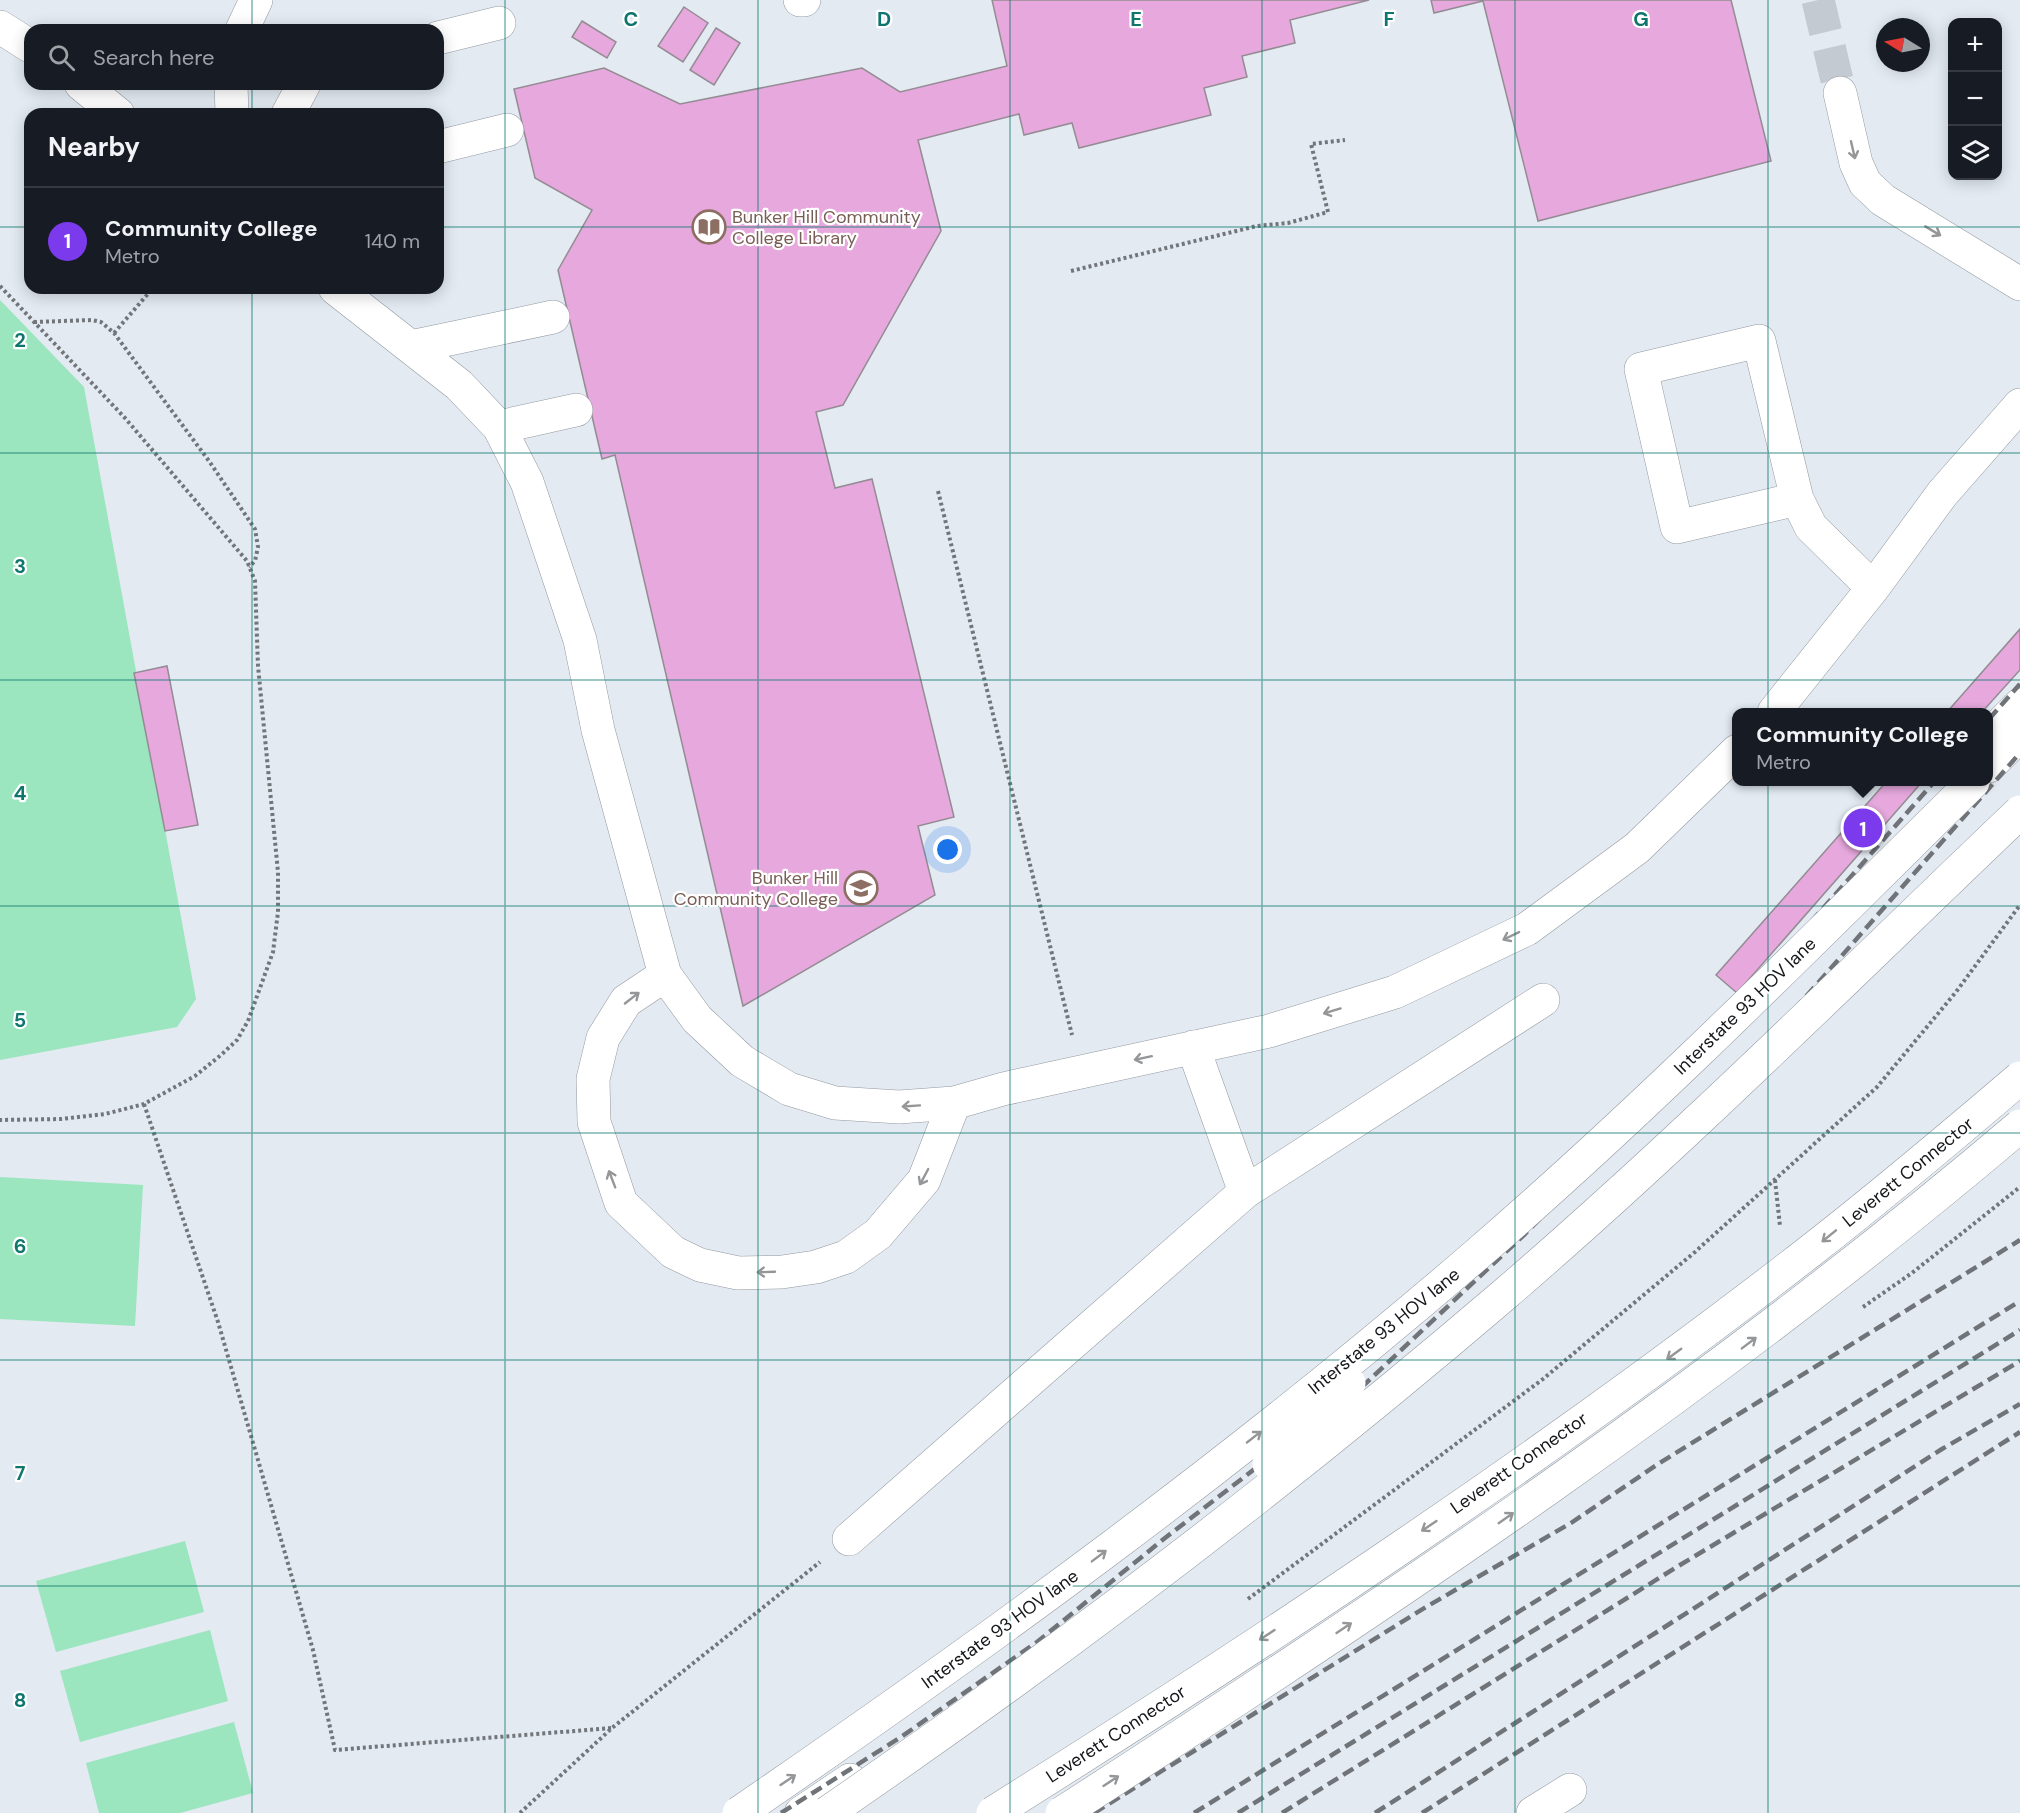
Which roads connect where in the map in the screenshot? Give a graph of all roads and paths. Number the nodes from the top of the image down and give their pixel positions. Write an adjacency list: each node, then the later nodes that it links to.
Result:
1 (256, 0): 3 (main road)
2 (499, 22): 5 (main road)
3 (245, 24)
4 (0, 27): 6 (main road)
5 (444, 36)
6 (24, 42)
7 (88, 90): 11 (main road)
8 (231, 90): 12 (main road)
9 (301, 90): 13 (main road)
10 (1840, 93): 18 (main road, one-way to 18)
11 (111, 108)
12 (232, 108)
13 (291, 108)
14 (507, 130): 16 (main road)
15 (1345, 140): 17 (path)
16 (444, 146)
17 (1071, 271)
18 (2020, 284)
19 (0, 286): 23 (path)
20 (148, 294): 24 (path)
21 (343, 294): 25 (main road)
22 (553, 318): 25 (main road)
23 (34, 322): 24 (path); 31 (path)
24 (114, 333): 31 (path)
25 (411, 347): 28 (main road)
26 (2020, 405): 32 (main road)
27 (576, 410): 28 (main road)
28 (500, 427): 44 (main road)
29 (938, 491): 47 (path)
30 (1797, 499): 30 (main road); 32 (main road)
31 (249, 567): 50 (path)
32 (1873, 588): 34 (main road)
33 (2020, 705): 35 (main road)
34 (1777, 708)
35 (1993, 732)
36 (2020, 735): 38 (main road)
37 (1732, 756): 46 (main road, one-way to 46)
38 (1993, 762)
39 (1940, 786): 54 (main road, bridge)
40 (1969, 786): 60 (main road, Interstate 93 HOV lane, one-way to 40, bridge)
41 (2020, 793): 54 (main road, bridge)
42 (2020, 812): 62 (main road, bridge)
43 (2020, 905): 56 (path)
44 (665, 975): 49 (main road, one-way to 44); 49 (main road, one-way to 44)
45 (1543, 1000): 53 (main road)
46 (1193, 1047): 47 (main road, one-way to 47); 53 (main road)
47 (1082, 1072): 49 (main road)
48 (2020, 1078): 63 (main road, Leverett Connector, one-way to 63, bridge)
49 (954, 1103)
50 (144, 1104): 51 (path); 57 (path)
51 (0, 1120)
52 (2020, 1126): 64 (main road, Leverett Connector, one-way to 52, bridge)
53 (1245, 1191): 55 (main road)
54 (1247, 1486): 61 (main road)
55 (849, 1539): 57 (path)
56 (1239, 1606)
57 (612, 1728): 59 (path)
58 (1570, 1790): 65 (main road)
59 (520, 1813)
60 (739, 1813)
61 (801, 1813)
62 (827, 1813)
63 (993, 1813)
64 (1062, 1813)
65 (1533, 1813)

